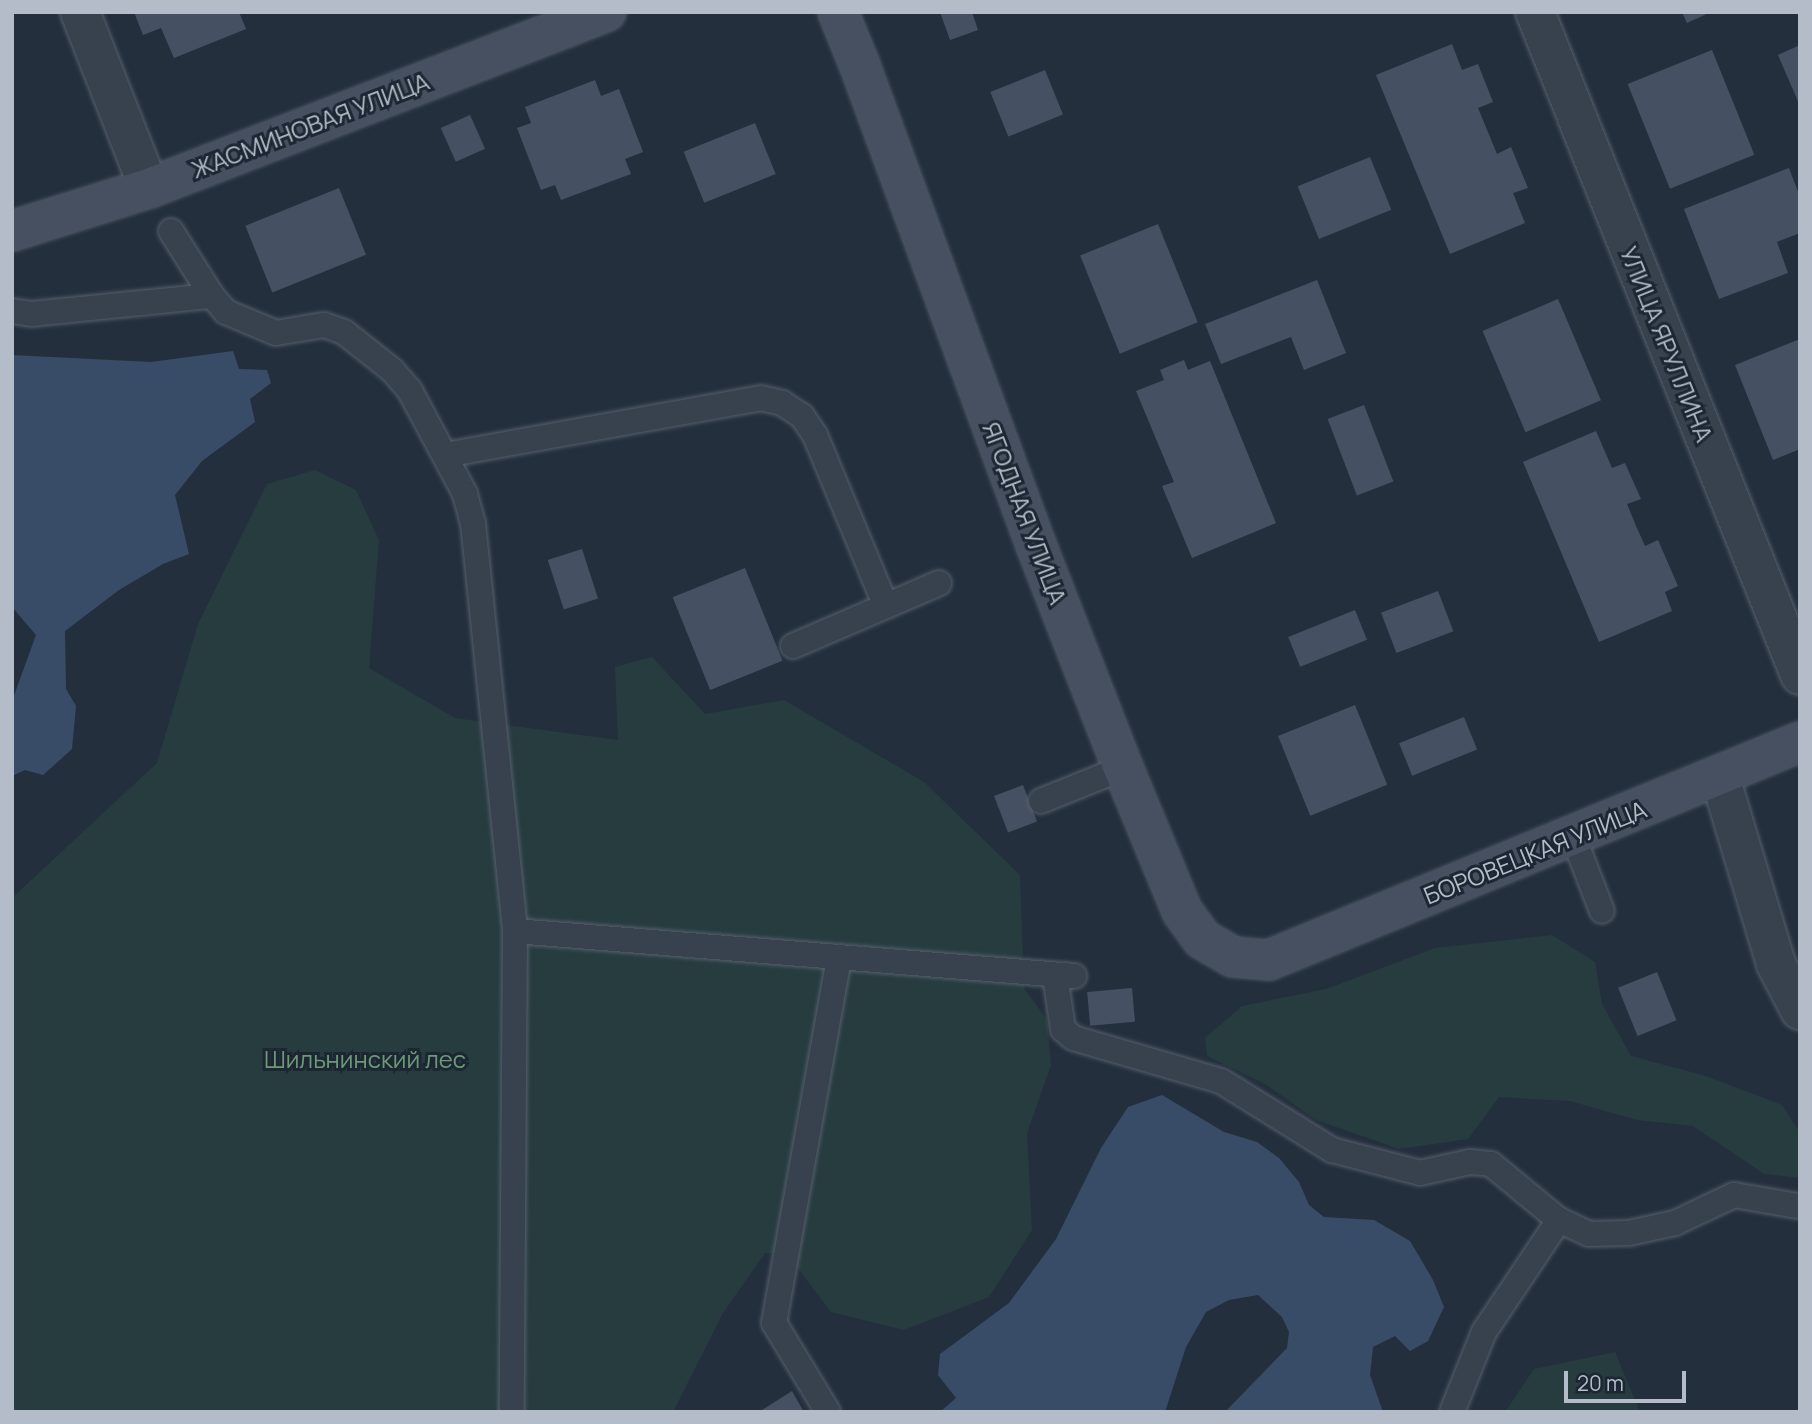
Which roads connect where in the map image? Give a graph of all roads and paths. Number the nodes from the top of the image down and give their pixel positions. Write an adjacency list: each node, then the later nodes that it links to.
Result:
1 (80, 12): 5 (street)
2 (606, 12): 5 (street, ЖАСМИНОВАЯ УЛИЦА)
3 (838, 12): 16 (street, ЯГОДНАЯ УЛИЦА)
4 (1535, 12): 14 (street, УЛИЦА ЯРУЛЛИНА)
5 (149, 188): 6 (street, ЖАСМИНОВАЯ УЛИЦА)
6 (12, 231)
7 (171, 231): 8 (lane)
8 (212, 296): 9 (lane); 10 (lane)
9 (12, 312)
10 (444, 455): 12 (lane); 21 (lane)
11 (939, 583): 12 (lane)
12 (886, 606): 13 (lane)
13 (793, 646)
14 (1800, 676)
15 (1796, 751): 17 (street, БОРОВЕЦКАЯ УЛИЦА)
16 (1123, 768): 18 (lane); 23 (street, ЯГОДНАЯ УЛИЦА)
17 (1720, 776): 19 (street, БОРОВЕЦКАЯ УЛИЦА); 24 (street)
18 (1041, 801)
19 (1573, 836): 20 (lane); 23 (street, БОРОВЕЦКАЯ УЛИЦА)
20 (1602, 911)
21 (515, 931): 22 (lane); 27 (lane)
22 (839, 957): 26 (lane); 28 (lane)
23 (1269, 960)
24 (1800, 1010)
25 (1798, 1206): 26 (lane)
26 (1559, 1220): 29 (lane)
27 (512, 1412)
28 (828, 1412)
29 (1452, 1412)

